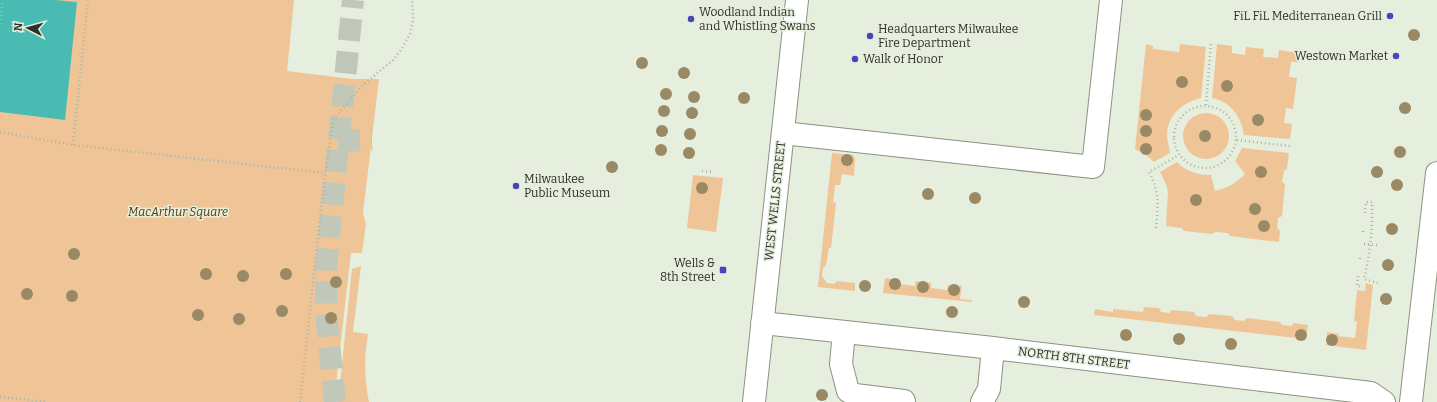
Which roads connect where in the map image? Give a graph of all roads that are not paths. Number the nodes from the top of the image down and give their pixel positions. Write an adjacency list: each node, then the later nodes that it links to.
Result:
1 (797, 0): 3 (street, WEST WELLS STREET)
2 (1111, 0): 3 (street)
3 (783, 133): 6 (street, WEST WELLS STREET)
4 (1437, 173): 5 (street)
5 (1435, 202): 13 (street)
6 (762, 323): 7 (street, NORTH 8TH STREET); 10 (street, WEST WELLS STREET)
7 (844, 332): 8 (street, NORTH 8TH STREET); 9 (street)
8 (993, 348): 11 (street); 12 (street, NORTH 8TH STREET)
9 (904, 401)
10 (754, 402)
11 (982, 402)
12 (1384, 402)
13 (1411, 402)

